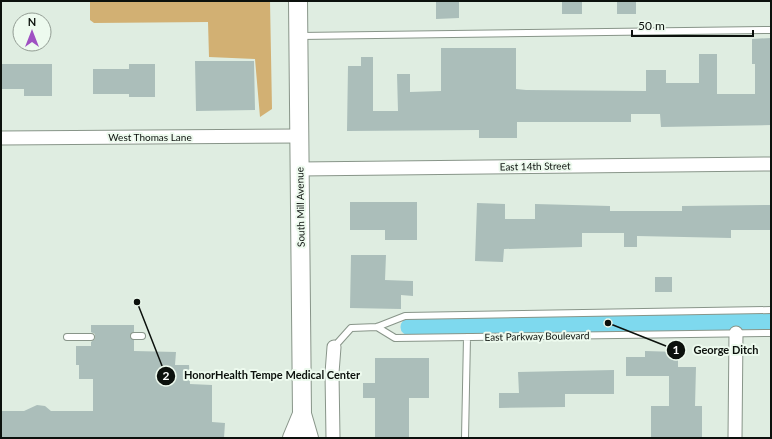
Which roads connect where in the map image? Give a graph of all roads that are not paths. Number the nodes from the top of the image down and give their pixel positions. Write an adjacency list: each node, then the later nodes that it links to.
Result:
1 (298, 1): 3 (main road, South Mill Avenue)
2 (771, 30): 3 (lane)
3 (299, 36): 4 (main road, South Mill Avenue)
4 (299, 136): 5 (street, West Thomas Lane); 7 (main road, South Mill Avenue)
5 (1, 138)
6 (771, 164): 7 (street, East 14th Street)
7 (300, 169): 18 (main road, South Mill Avenue)
8 (771, 310): 9 (lane)
9 (377, 327): 16 (lane, East Parkway Boulevard); 17 (lane)
10 (736, 333): 11 (lane, East Parkway Boulevard); 16 (lane, East Parkway Boulevard); 23 (street)
11 (771, 333)
12 (67, 336): 13 (lane)
13 (91, 336)
14 (134, 336): 15 (lane)
15 (142, 336)
16 (467, 336): 22 (lane)
17 (334, 347): 21 (street)
18 (302, 414): 19 (main road, South Mill Avenue); 20 (main road, South Mill Avenue)
19 (292, 438)
20 (309, 438)
21 (333, 438)
22 (465, 438)
23 (736, 438)

